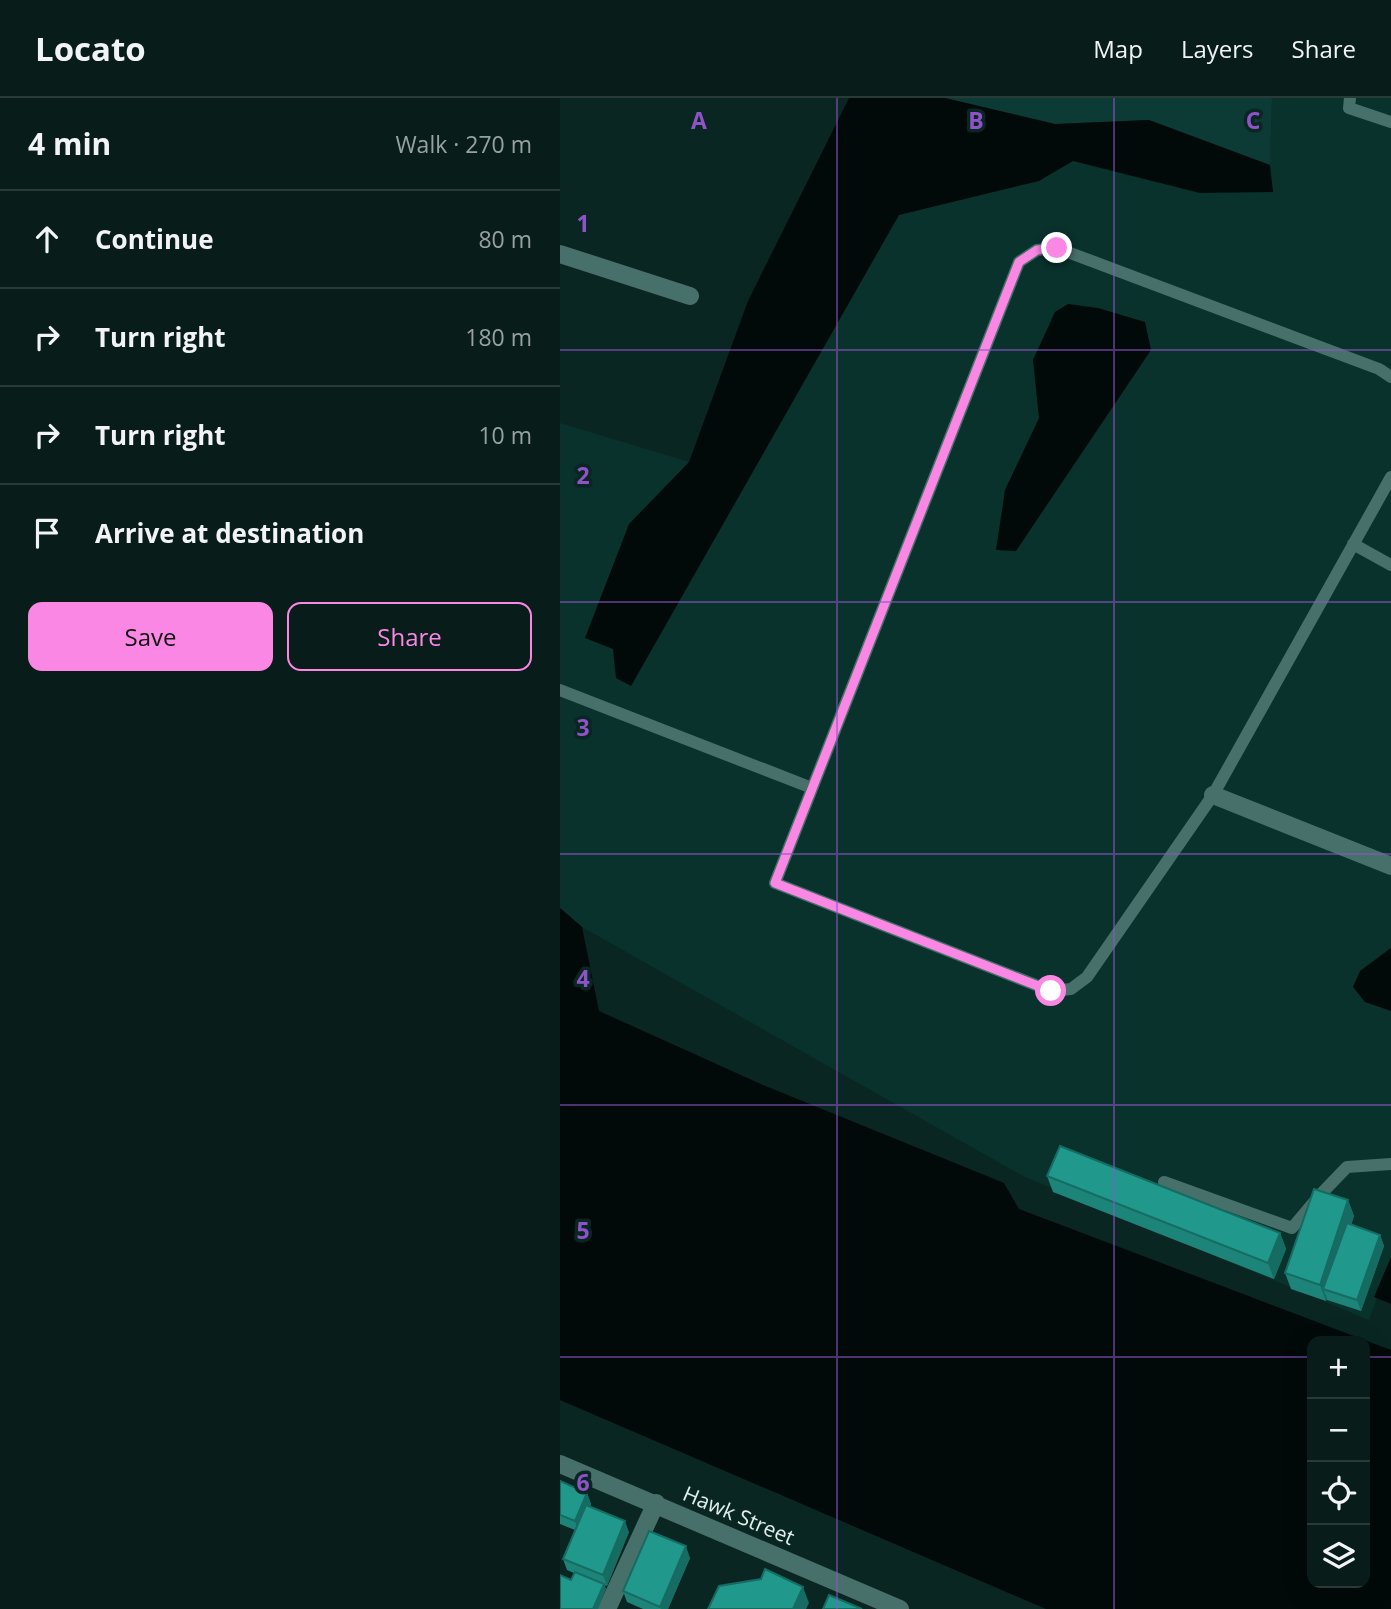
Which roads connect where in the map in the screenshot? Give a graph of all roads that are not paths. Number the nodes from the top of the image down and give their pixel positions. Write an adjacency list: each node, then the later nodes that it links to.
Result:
1 (1350, 98): 2 (lane)
2 (1391, 122)
3 (560, 254): 4 (street)
4 (690, 296)
5 (1391, 377): 10 (lane)
6 (1391, 477): 7 (lane)
7 (1353, 544): 8 (lane); 11 (lane)
8 (1391, 565)
9 (560, 690): 10 (lane)
10 (812, 788): 11 (lane)
11 (1213, 795): 12 (street)
12 (1391, 866)
13 (1391, 1164): 14 (lane)
14 (1164, 1182)
15 (560, 1464): 16 (street, Hawk Street)
16 (656, 1503): 17 (street, Hawk Street); 19 (street)
17 (838, 1582): 18 (street); 20 (street, Hawk Street)
18 (830, 1600)
19 (607, 1609)
20 (900, 1609)

